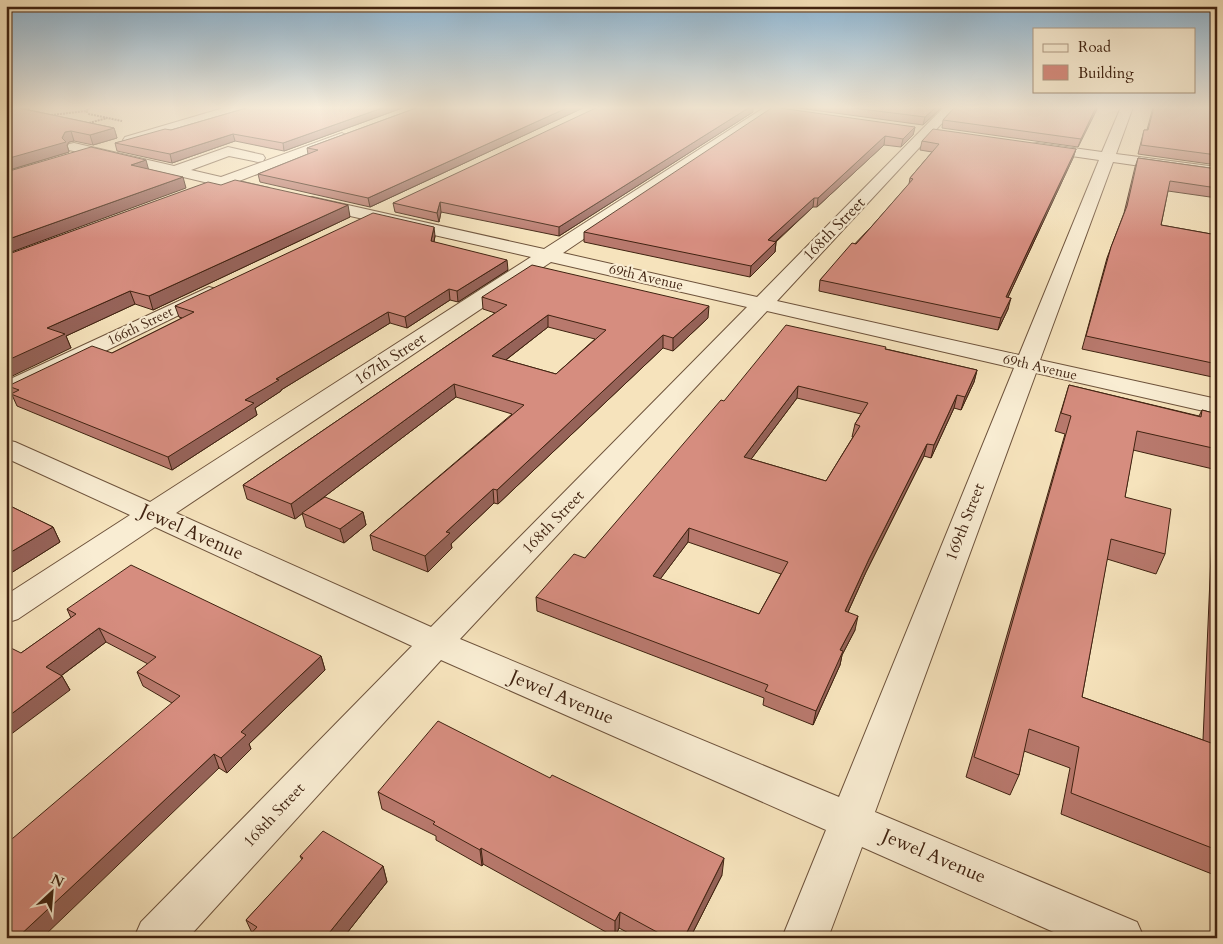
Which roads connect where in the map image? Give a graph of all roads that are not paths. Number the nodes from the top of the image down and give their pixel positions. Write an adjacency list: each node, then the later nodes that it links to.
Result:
1 (96, 151): 11 (street, 69th Avenue)
2 (228, 151): 11 (street)
3 (228, 151): 10 (street)
4 (305, 151): 13 (street)
5 (707, 151): 18 (street, 167th Street)
6 (908, 151): 20 (street, 168th Street)
7 (1067, 151): 9 (street)
8 (1109, 151): 9 (street, 169th Street)
9 (1107, 157): 12 (street); 21 (street, 169th Street)
10 (258, 158)
11 (173, 170): 13 (street, 69th Avenue)
12 (1217, 172)
13 (222, 182): 14 (street); 16 (street, 69th Avenue)
14 (192, 193)
15 (394, 204): 16 (street)
16 (371, 215): 17 (street); 18 (street, 69th Avenue)
17 (344, 228)
18 (548, 255): 20 (street, 69th Avenue); 25 (street, 167th Street)
19 (229, 283): 22 (street, 166th Street)
20 (762, 304): 21 (street, 69th Avenue); 27 (street, 168th Street)
21 (1026, 364): 23 (street, 69th Avenue); 28 (street, 169th Street)
22 (6, 390)
23 (1217, 408)
24 (6, 448): 25 (street, Jewel Avenue)
25 (154, 514): 26 (street, 167th Street); 27 (street, Jewel Avenue)
26 (6, 612)
27 (436, 643): 28 (street, Jewel Avenue); 29 (street, 168th Street)
28 (850, 820): 30 (street, 169th Street); 31 (street, Jewel Avenue)
29 (157, 938)
30 (804, 938)
31 (1121, 938)

